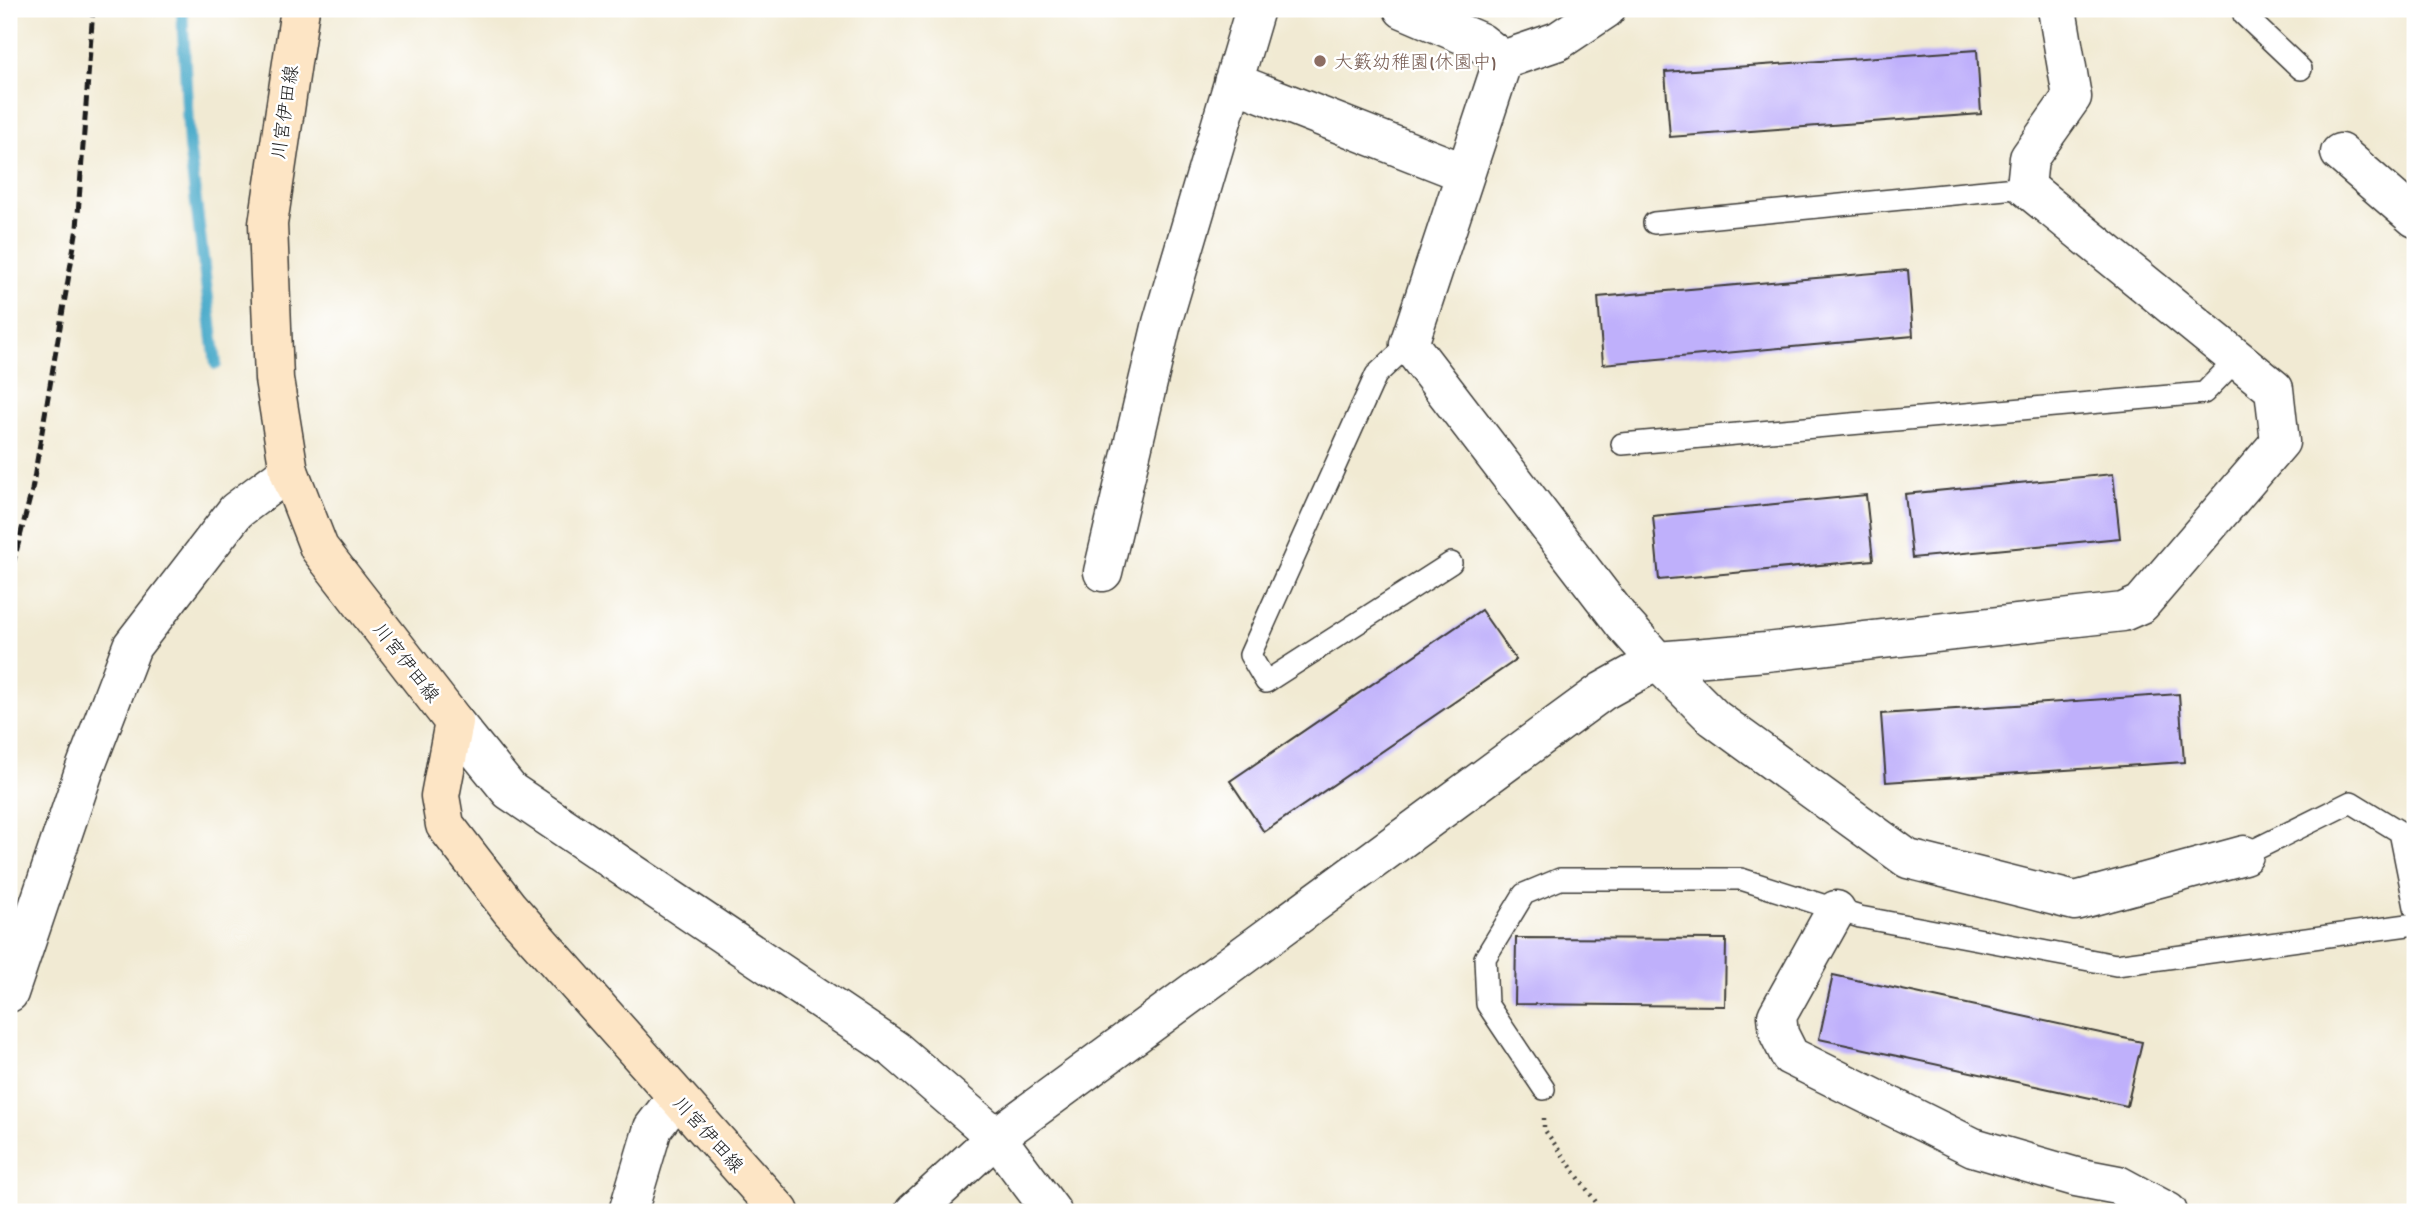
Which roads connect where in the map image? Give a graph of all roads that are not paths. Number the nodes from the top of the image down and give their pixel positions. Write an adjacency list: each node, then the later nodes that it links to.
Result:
1 (300, 9): 18 (main road, 川宮伊田線)
2 (1255, 9): 9 (street)
3 (1403, 9): 7 (street)
4 (1606, 9): 7 (street)
5 (2057, 9): 12 (street)
6 (2244, 9): 8 (lane)
7 (1503, 60): 11 (street)
8 (2301, 69)
9 (1233, 82): 11 (street); 20 (street)
10 (2340, 153): 13 (street)
11 (1465, 173): 15 (street)
12 (2026, 187): 14 (lane); 16 (street)
13 (2415, 218)
14 (1654, 223)
15 (1409, 344): 19 (lane); 21 (street)
16 (2237, 359): 17 (lane); 21 (street)
17 (1622, 444)
18 (289, 471): 22 (main road, 川宮伊田線); 28 (street)
19 (1451, 563)
20 (1103, 572)
21 (1657, 661): 24 (street); 31 (street)
22 (454, 722): 30 (main road, 川宮伊田線); 31 (street)
23 (2408, 831): 24 (lane); 25 (lane)
24 (2244, 855)
25 (2415, 907)
26 (1836, 910): 27 (lane); 29 (lane); 36 (street)
27 (2415, 924)
28 (9, 993)
29 (1545, 1090)
30 (676, 1098): 32 (street); 33 (main road, 川宮伊田線)
31 (996, 1137): 34 (street); 35 (street)
32 (628, 1212)
33 (780, 1212)
34 (914, 1212)
35 (1052, 1212)
36 (2168, 1212)

